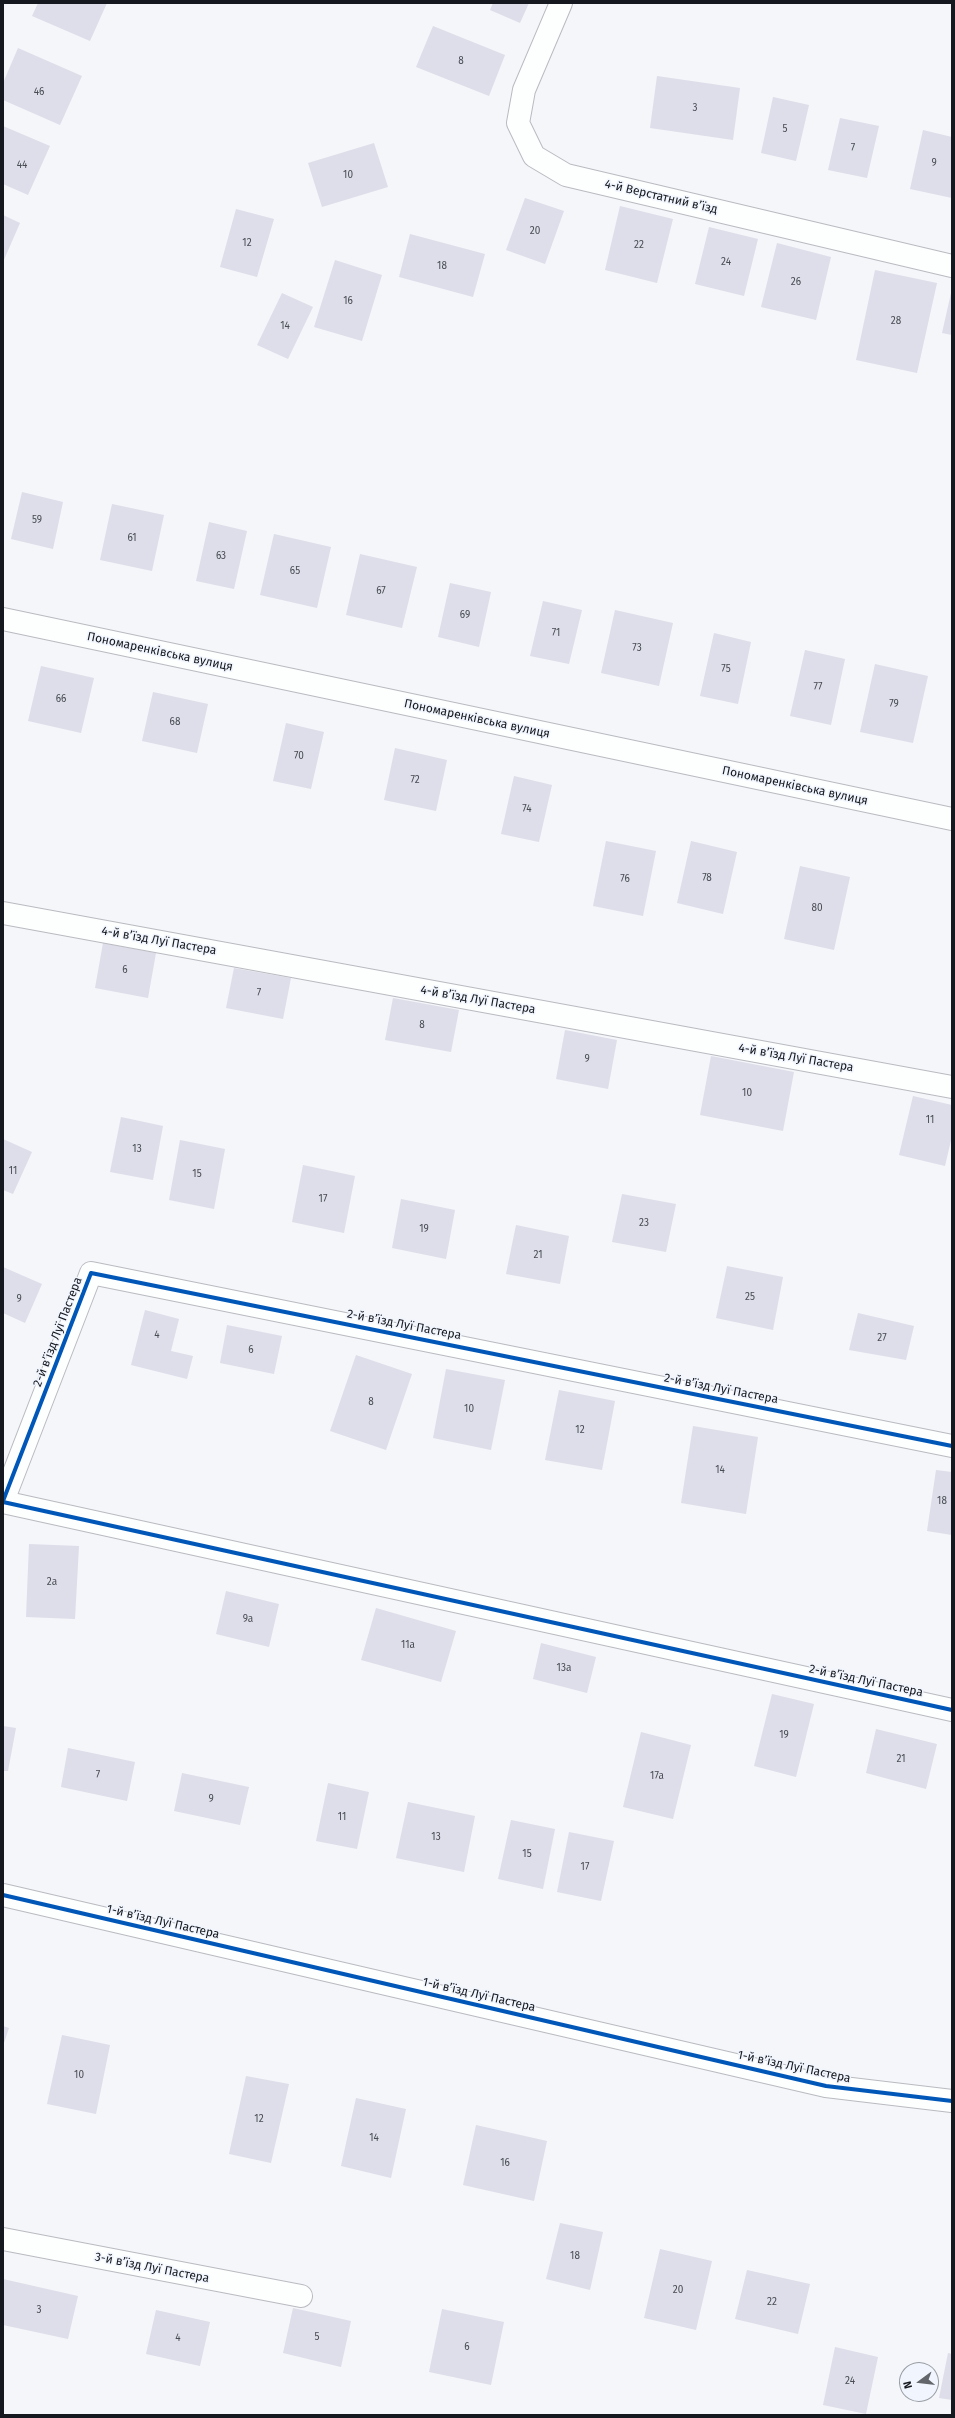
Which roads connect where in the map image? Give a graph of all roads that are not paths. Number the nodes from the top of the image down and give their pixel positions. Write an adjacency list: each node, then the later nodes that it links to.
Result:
1 (561, 3): 2 (street, 4-й Верстатний в’їзд)
2 (952, 266)
3 (3, 619): 4 (street, Пономаренківська вулиця)
4 (952, 819)
5 (3, 913): 6 (street, 4-й в’їзд Луї Пастера)
6 (952, 1087)
7 (952, 1446): 8 (street, 2-й в’їзд Луї Пастера)
8 (3, 1502): 9 (street, 2-й в’їзд Луї Пастера)
9 (952, 1710)
10 (3, 1895): 11 (street, 1-й в’їзд Луї Пастера)
11 (952, 2101)
12 (3, 2239): 13 (street, 3-й в’їзд Луї Пастера)
13 (301, 2296)

